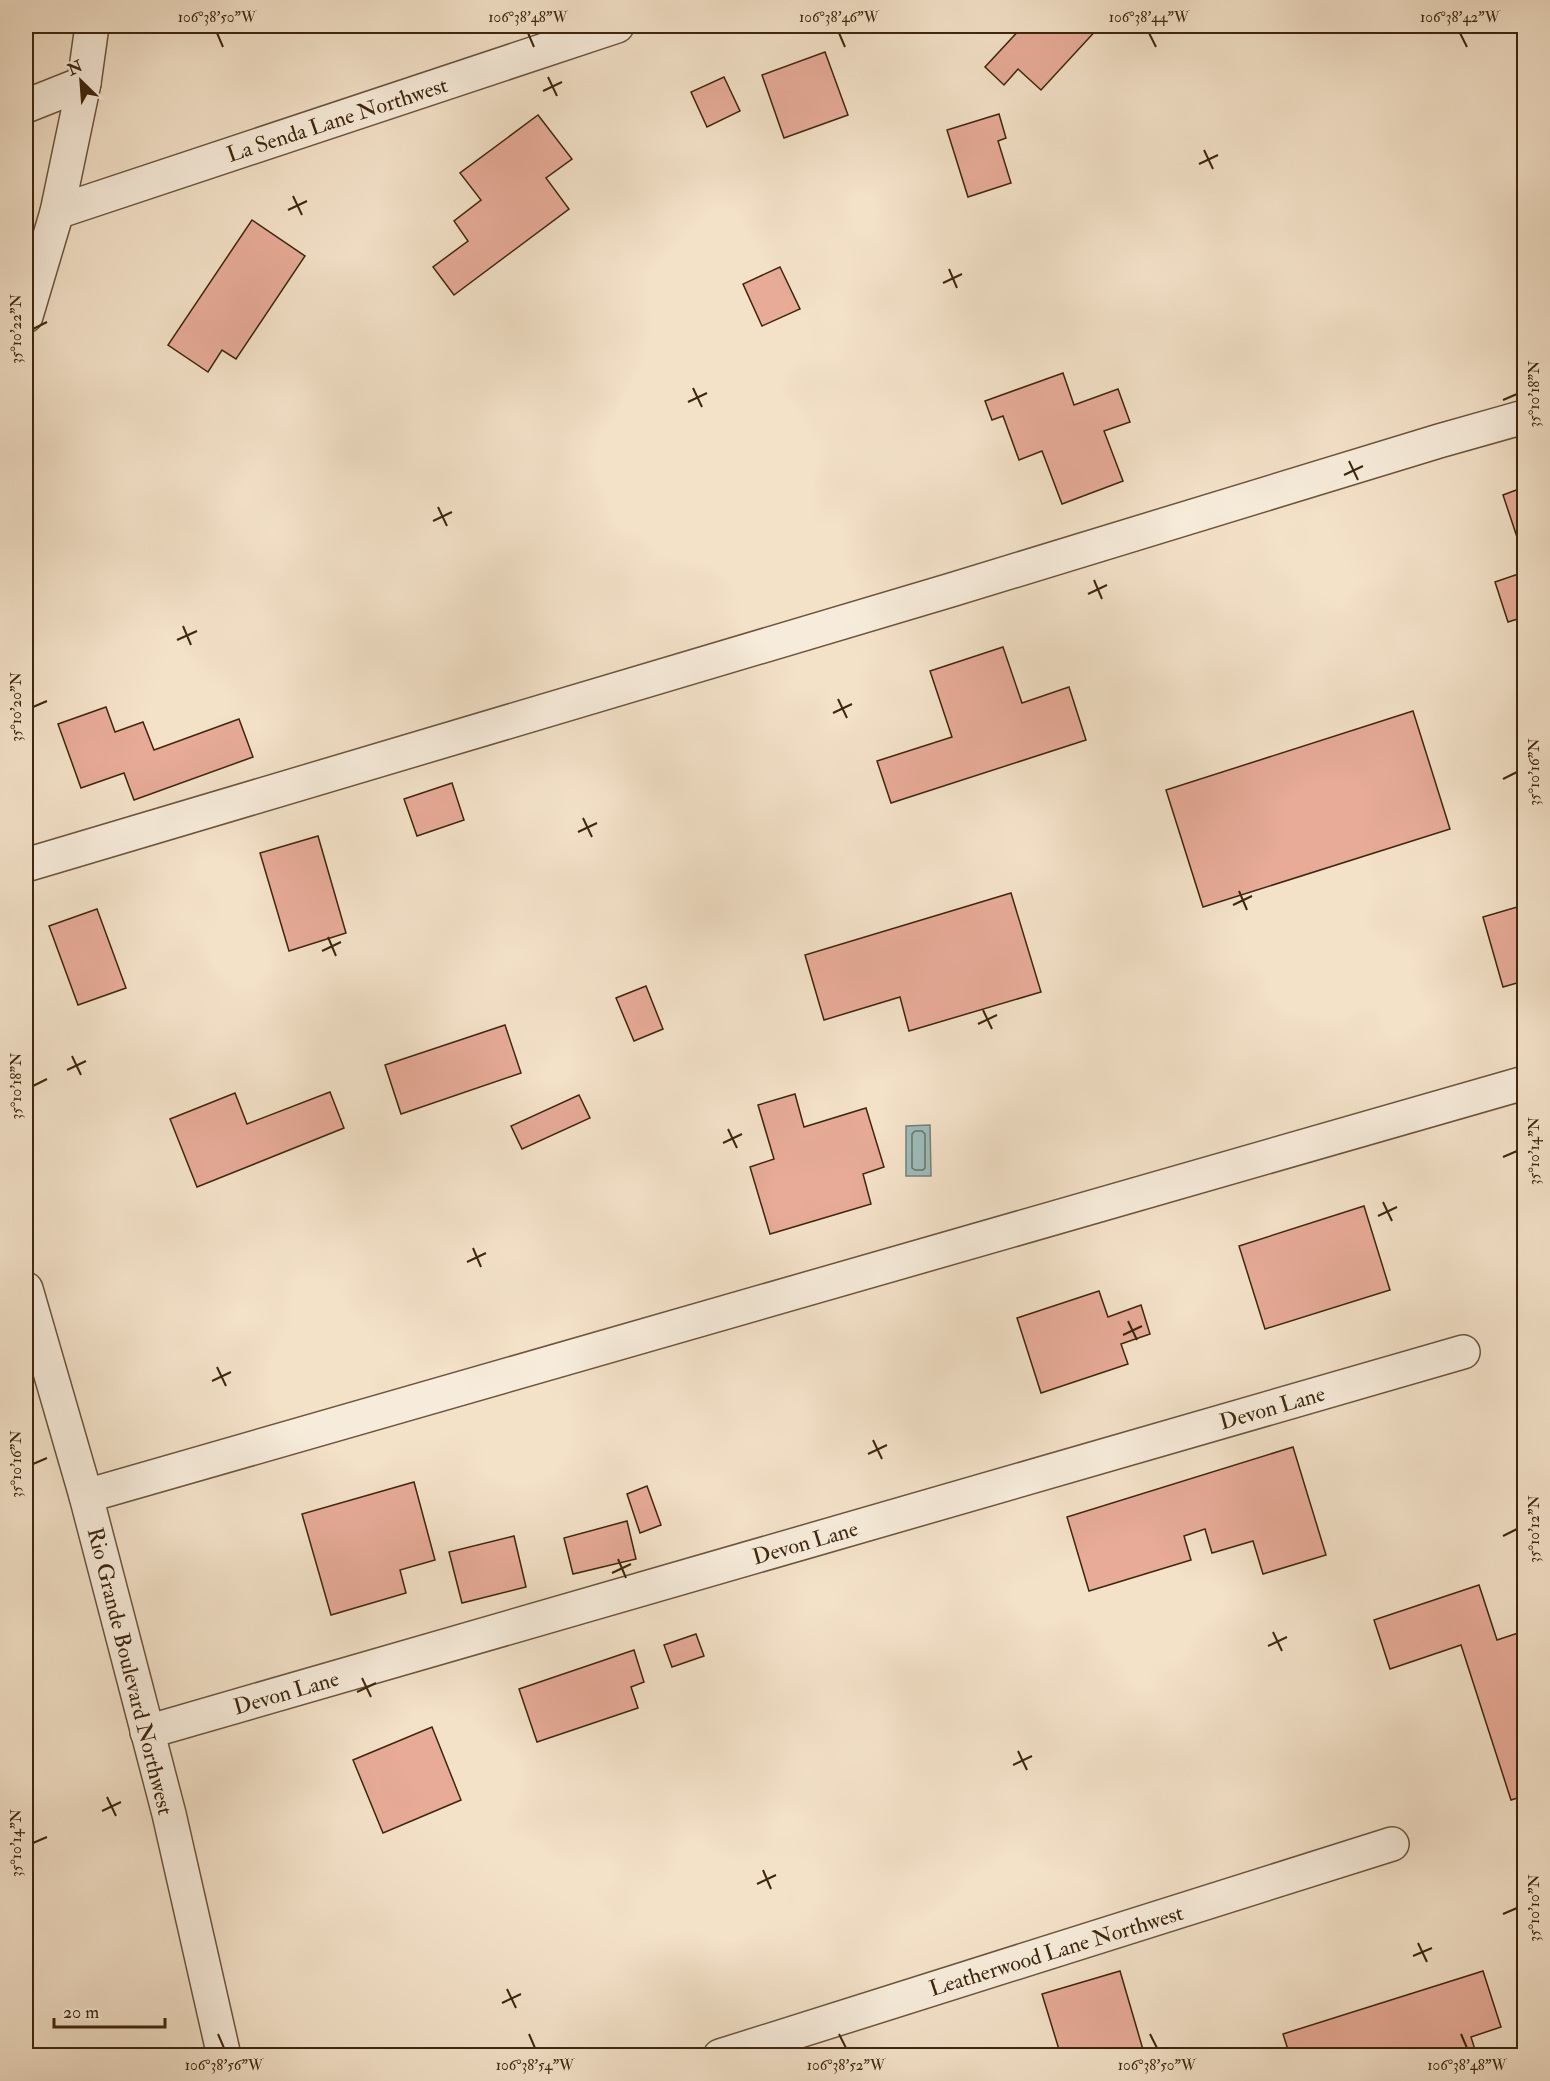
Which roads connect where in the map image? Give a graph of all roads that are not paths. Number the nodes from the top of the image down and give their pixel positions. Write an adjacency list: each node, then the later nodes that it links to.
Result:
1 (92, 26): 3 (street)
2 (617, 26): 5 (street, La Senda Lane Northwest)
3 (84, 83): 4 (street); 5 (street)
4 (26, 106)
5 (57, 212): 6 (street)
6 (26, 316)
7 (1524, 417): 8 (street)
8 (26, 865)
9 (1524, 1083): 12 (street)
10 (26, 1289): 12 (street, Rio Grande Boulevard Northwest)
11 (1463, 1352): 13 (street, Devon Lane)
12 (86, 1496): 13 (street, Rio Grande Boulevard Northwest)
13 (147, 1732): 15 (street, Rio Grande Boulevard Northwest)
14 (1392, 1844): 16 (street, Leatherwood Lane Northwest)
15 (224, 2055)
16 (720, 2055)

